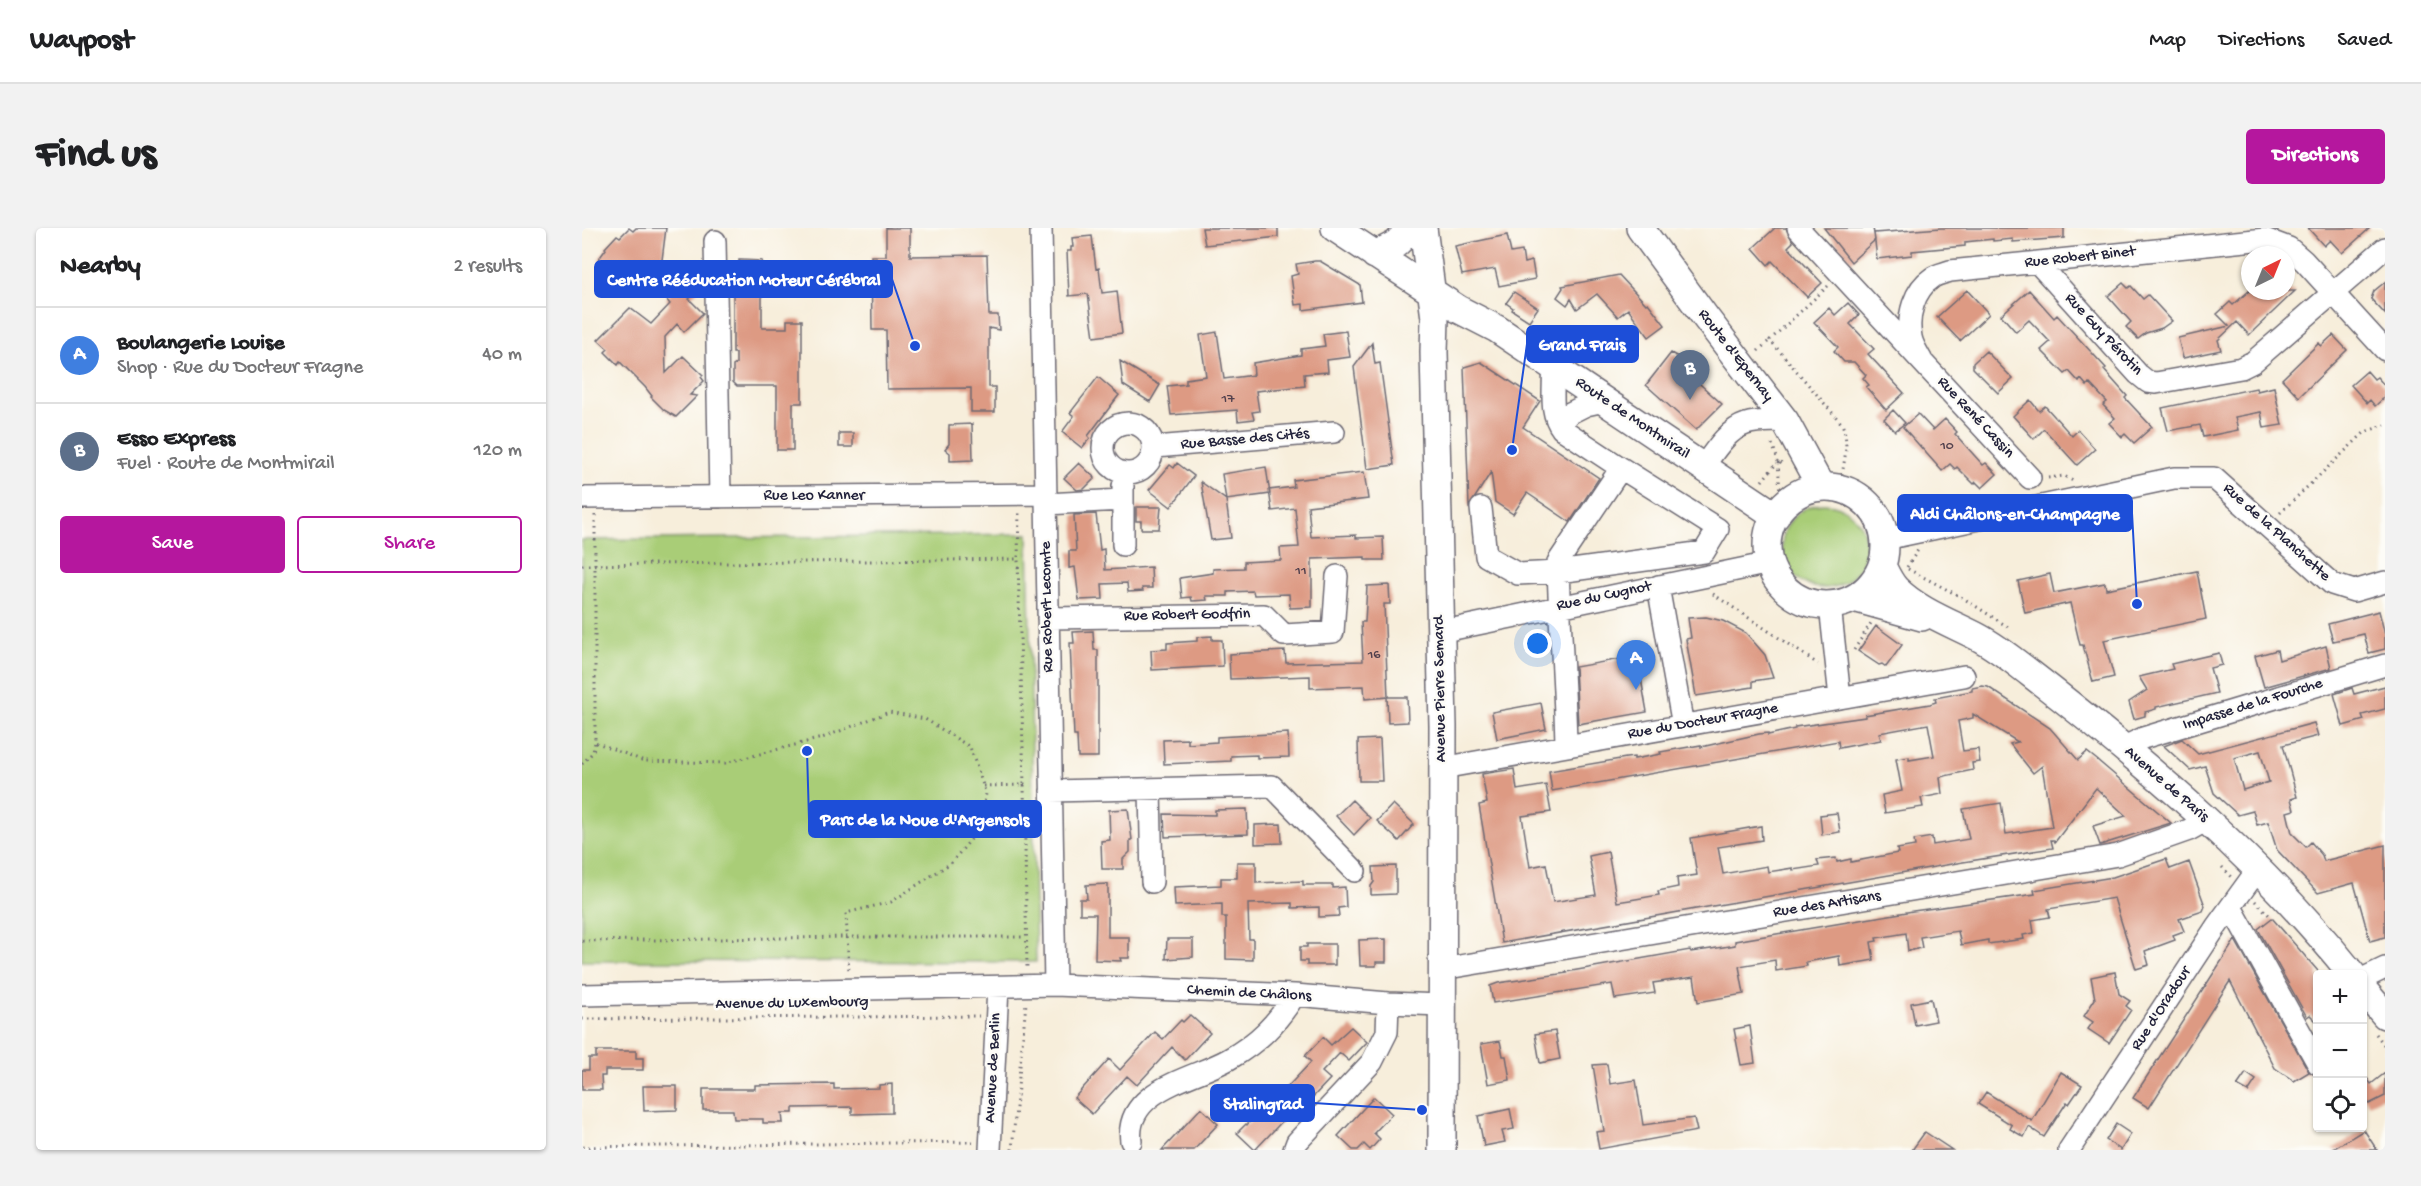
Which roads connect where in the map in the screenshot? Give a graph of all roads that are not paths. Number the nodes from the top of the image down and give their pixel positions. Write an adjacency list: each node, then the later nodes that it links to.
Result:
1 (1041, 228): 30 (street, Rue Robert Lecomte)
2 (1335, 228): 9 (main road, Route de Montmirail)
3 (1412, 228): 9 (main road)
4 (1423, 228): 11 (main road, Avenue Pierre Semard)
5 (1640, 228): 19 (main road, Route d'Epernay)
6 (1798, 228): 16 (street, Rue René Cassin)
7 (715, 241): 28 (street)
8 (2385, 248): 12 (street, Rue Guy Pérotin)
9 (1375, 255): 11 (main road, Route de Montmirail)
10 (2037, 262): 12 (street, Rue Robert Binet); 12 (street, Rue Guy Pérotin); 16 (street, Rue Robert Binet)
11 (1432, 292): 13 (main road, Route de Montmirail); 15 (main road, Avenue Pierre Semard)
12 (2333, 293): 14 (street, Rue Robert Binet)
13 (1487, 324): 15 (main road); 17 (main road, Route de Montmirail)
14 (2385, 350)
15 (1434, 351): 46 (main road, Avenue Pierre Semard)
16 (1921, 359): 26 (street, Rue René Cassin)
17 (1553, 366): 18 (main road, Route de Montmirail); 20 (street)
18 (1604, 401): 20 (street); 23 (main road, Route de Montmirail)
19 (1785, 421): 23 (street); 27 (main road, Route d'Epernay)
20 (1563, 429): 24 (street)
21 (1334, 432): 22 (street, Rue Basse des Cités)
22 (1155, 447): 25 (street); 25 (street)
23 (1703, 467): 33 (main road, Route de Montmirail)
24 (1622, 468): 38 (street); 38 (street)
25 (1124, 474): 31 (street)
26 (2030, 478)
27 (1832, 488): 33 (main road); 34 (main road)
28 (720, 496): 29 (street, Rue Leo Kanner); 30 (street, Rue Leo Kanner)
29 (588, 497)
30 (1046, 499): 31 (street); 44 (street, Rue Robert Lecomte)
31 (1122, 500): 35 (street)
32 (1481, 508): 38 (street)
33 (1778, 513): 36 (main road)
34 (1885, 539): 37 (main road); 40 (street, Rue de la Planchette)
35 (1123, 545)
36 (1770, 563): 41 (street, Rue du Cugnot); 42 (main road)
37 (1894, 567): 42 (main road); 45 (main road, Avenue de Paris)
38 (1558, 572): 43 (street)
39 (1337, 576): 44 (street, Rue Robert Godfrin)
40 (2385, 582)
41 (1658, 586): 43 (street, Rue du Cugnot); 50 (street)
42 (1842, 602): 45 (main road, Avenue de Paris); 49 (street)
43 (1561, 606): 46 (street, Rue du Cugnot); 51 (street)
44 (1048, 618): 55 (street, Rue Robert Lecomte)
45 (1954, 626): 52 (main road, Avenue de Paris)
46 (1439, 632): 53 (main road, Avenue Pierre Semard)
47 (2385, 666): 52 (street, Impasse de la Fourche)
48 (1964, 676): 49 (street, Rue du Docteur Fragne)
49 (1840, 698): 50 (street, Rue du Docteur Fragne)
50 (1683, 726): 51 (street, Rue du Docteur Fragne)
51 (1566, 746): 53 (street, Rue du Docteur Fragne)
52 (2122, 748): 56 (main road, Avenue de Paris)
53 (1442, 768): 62 (main road, Avenue Pierre Semard)
54 (1150, 789): 55 (street); 58 (street); 59 (street)
55 (1051, 791): 65 (street, Rue Robert Lecomte)
56 (2207, 820): 57 (main road, Avenue de Paris); 62 (street, Rue des Artisans)
57 (2258, 869): 60 (street, Rue d'Oradour); 63 (main road, Avenue de Paris)
58 (1355, 871)
59 (1152, 882)
60 (2230, 907): 74 (street); 79 (street, Rue d'Oradour)
61 (2385, 968): 64 (street)
62 (1442, 969): 71 (main road, Avenue Pierre Semard)
63 (2348, 970)
64 (2367, 977)
65 (1055, 986): 66 (street, Avenue du Luxembourg); 69 (street, Chemin de Châlons)
66 (998, 987): 68 (street, Avenue du Luxembourg); 72 (street, Avenue du Luxembourg); 76 (street, Avenue de Berlin)
67 (2367, 994): 73 (main road)
68 (582, 995)
69 (1294, 995): 70 (street, Chemin de Châlons); 75 (street)
70 (1388, 1003): 71 (street, Chemin de Châlons); 77 (street)
71 (1443, 1005): 78 (main road, Avenue Pierre Semard)
72 (582, 1007)
73 (2385, 1015)
74 (2313, 1055)
75 (1131, 1141)
76 (990, 1146)
77 (1294, 1150)
78 (1442, 1150)
79 (2070, 1150)

